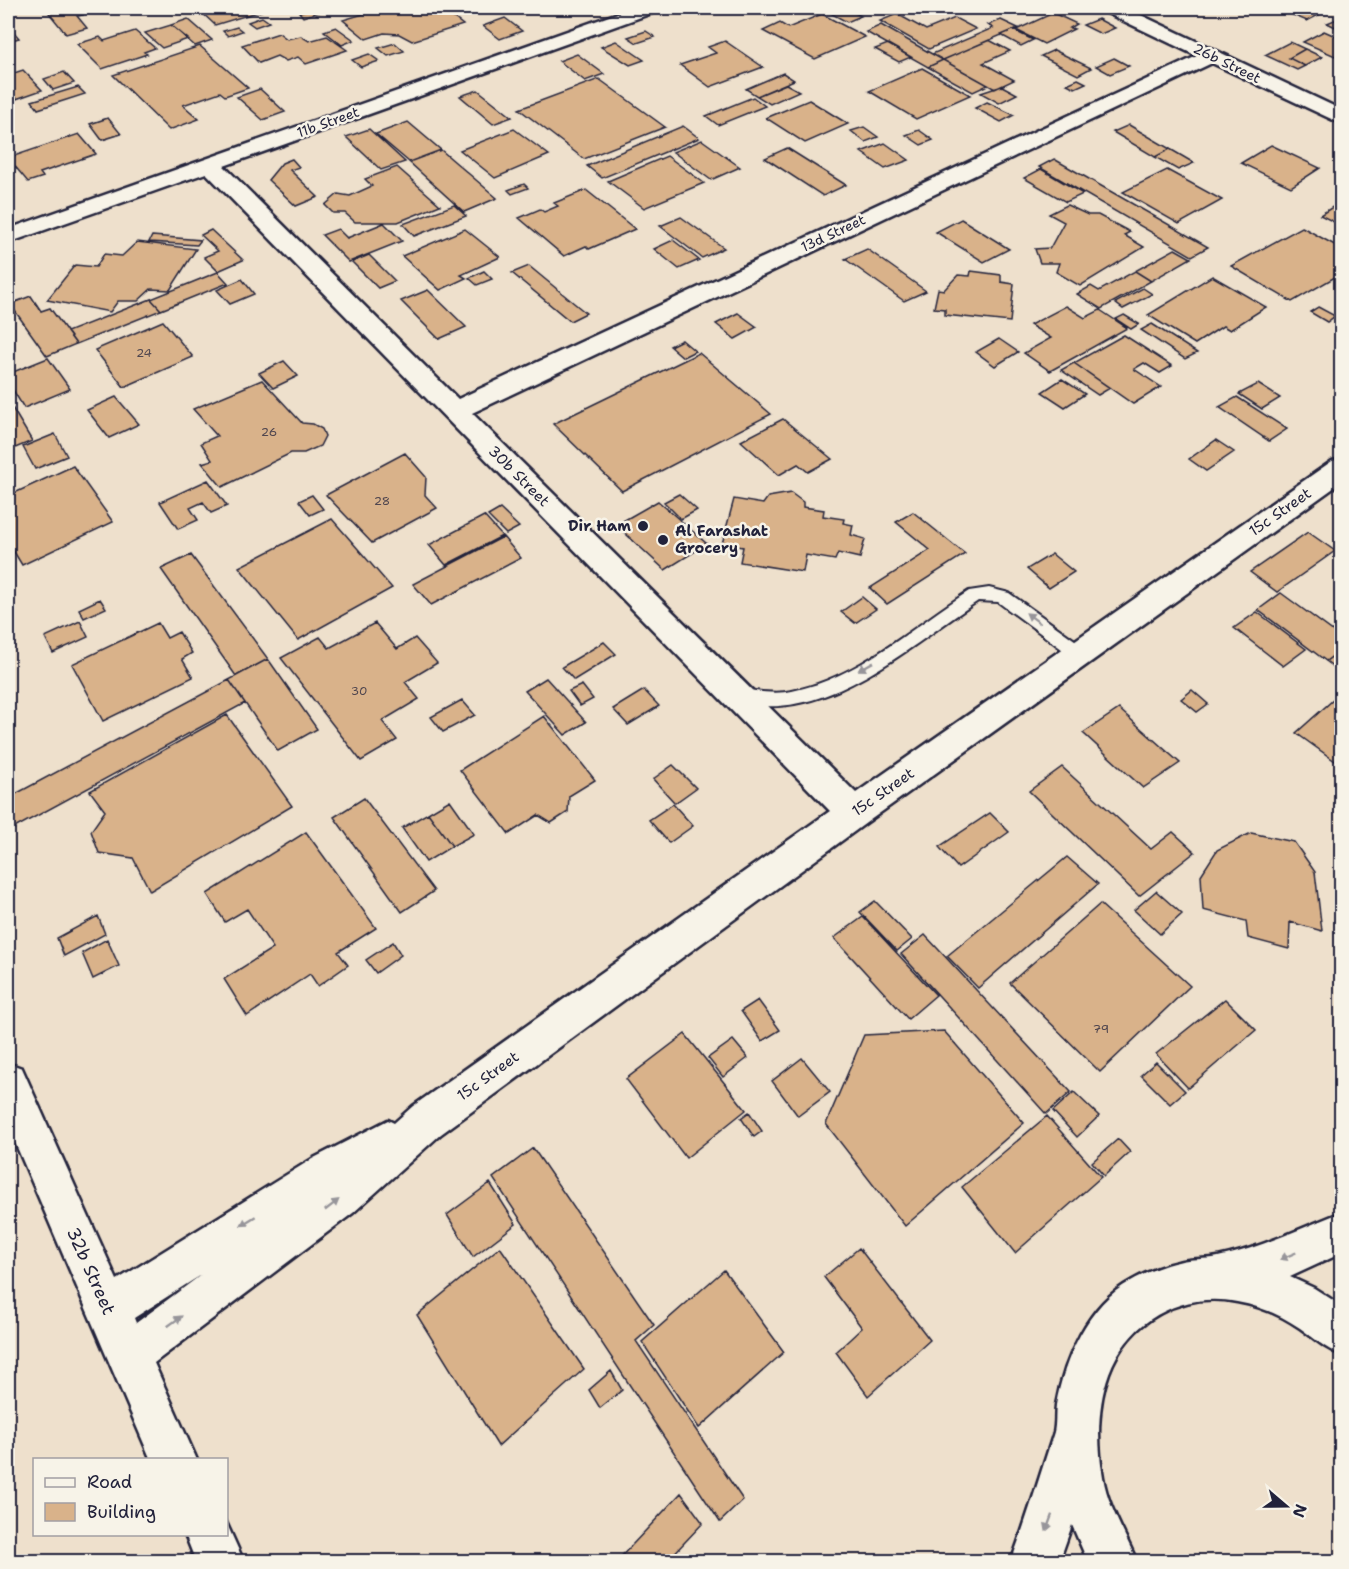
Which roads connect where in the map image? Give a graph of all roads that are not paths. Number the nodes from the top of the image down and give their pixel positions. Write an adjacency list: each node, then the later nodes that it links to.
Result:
1 (648, 8): 5 (street, 11b Street)
2 (1112, 8): 3 (street, 26b Street)
3 (1212, 56): 4 (street, 26b Street); 7 (street, 13d Street)
4 (1341, 118)
5 (209, 164): 6 (street, 11b Street); 7 (street, 30b Street)
6 (8, 236)
7 (454, 411): 10 (street, 30b Street)
8 (1341, 468): 9 (street, 15c Street)
9 (1080, 653): 10 (lane, one-way to 10); 11 (street, 15c Street)
10 (737, 695): 11 (street, 30b Street)
11 (854, 813): 13 (street, 15c Street)
12 (8, 1082): 16 (street, 32b Street)
13 (427, 1120): 16 (street, 15c Street, one-way to 16); 18 (street, 15c Street, one-way to 13)
14 (1341, 1232): 15 (street, one-way to 15)
15 (1216, 1278): 17 (street); 19 (street)
16 (109, 1309): 18 (street, 32b Street)
17 (1341, 1334)
18 (128, 1356): 20 (street, 32b Street)
19 (1076, 1426): 23 (street, one-way to 23); 24 (street)
20 (173, 1458)
21 (209, 1536): 22 (street)
22 (220, 1562)
23 (1035, 1562)
24 (1113, 1562)

